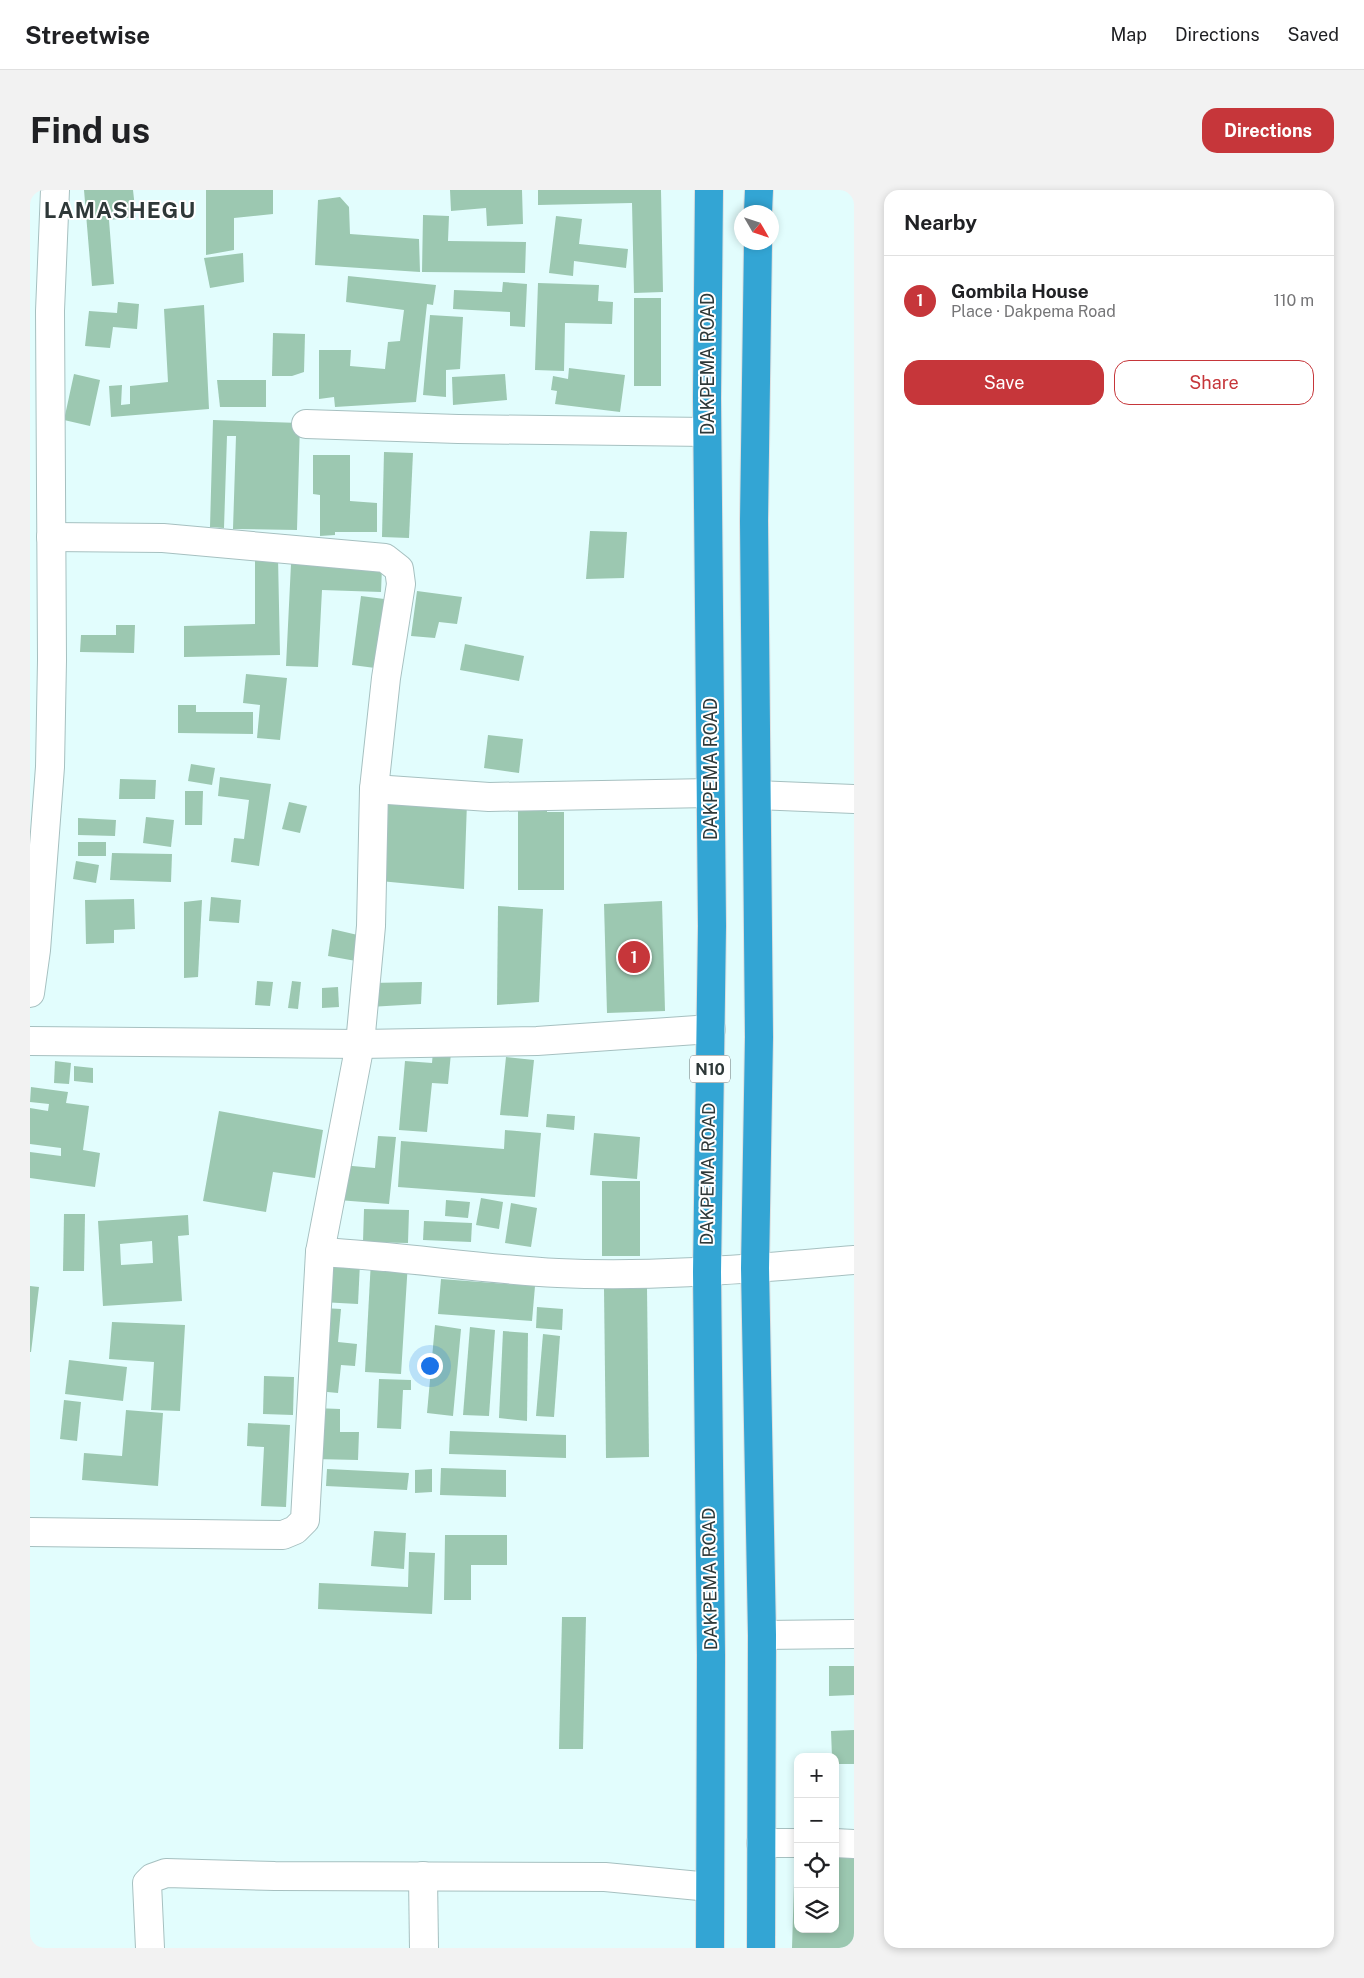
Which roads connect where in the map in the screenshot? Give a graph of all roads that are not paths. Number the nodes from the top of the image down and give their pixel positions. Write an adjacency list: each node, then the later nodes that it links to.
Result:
1 (55, 190): 8 (street)
2 (709, 190): 7 (highway, DAKPEMA ROAD / N10)
3 (759, 190): 4 (highway)
4 (758, 205)
5 (758, 250): 11 (highway)
6 (306, 424): 7 (street)
7 (708, 432): 10 (highway, DAKPEMA ROAD / N10)
8 (51, 537): 9 (street); 13 (street)
9 (374, 789): 10 (street); 16 (street)
10 (710, 793): 14 (highway, DAKPEMA ROAD / N10)
11 (756, 795): 12 (street); 19 (highway)
12 (854, 799)
13 (30, 993)
14 (711, 1029): 16 (street); 20 (highway, DAKPEMA ROAD / N10)
15 (30, 1042): 16 (street)
16 (360, 1044): 17 (street)
17 (320, 1252): 20 (street); 21 (street)
18 (854, 1260): 19 (street)
19 (755, 1268): 20 (street); 23 (highway)
20 (707, 1272): 29 (highway, DAKPEMA ROAD / N10)
21 (30, 1532)
22 (854, 1634): 23 (street)
23 (762, 1635): 24 (highway)
24 (762, 1842): 25 (street); 33 (highway)
25 (794, 1843)
26 (839, 1844): 27 (street)
27 (854, 1844)
28 (423, 1876): 29 (street); 30 (street); 31 (street)
29 (710, 1887): 32 (highway, DAKPEMA ROAD / N10)
30 (150, 1948)
31 (424, 1948)
32 (710, 1948)
33 (761, 1948)

